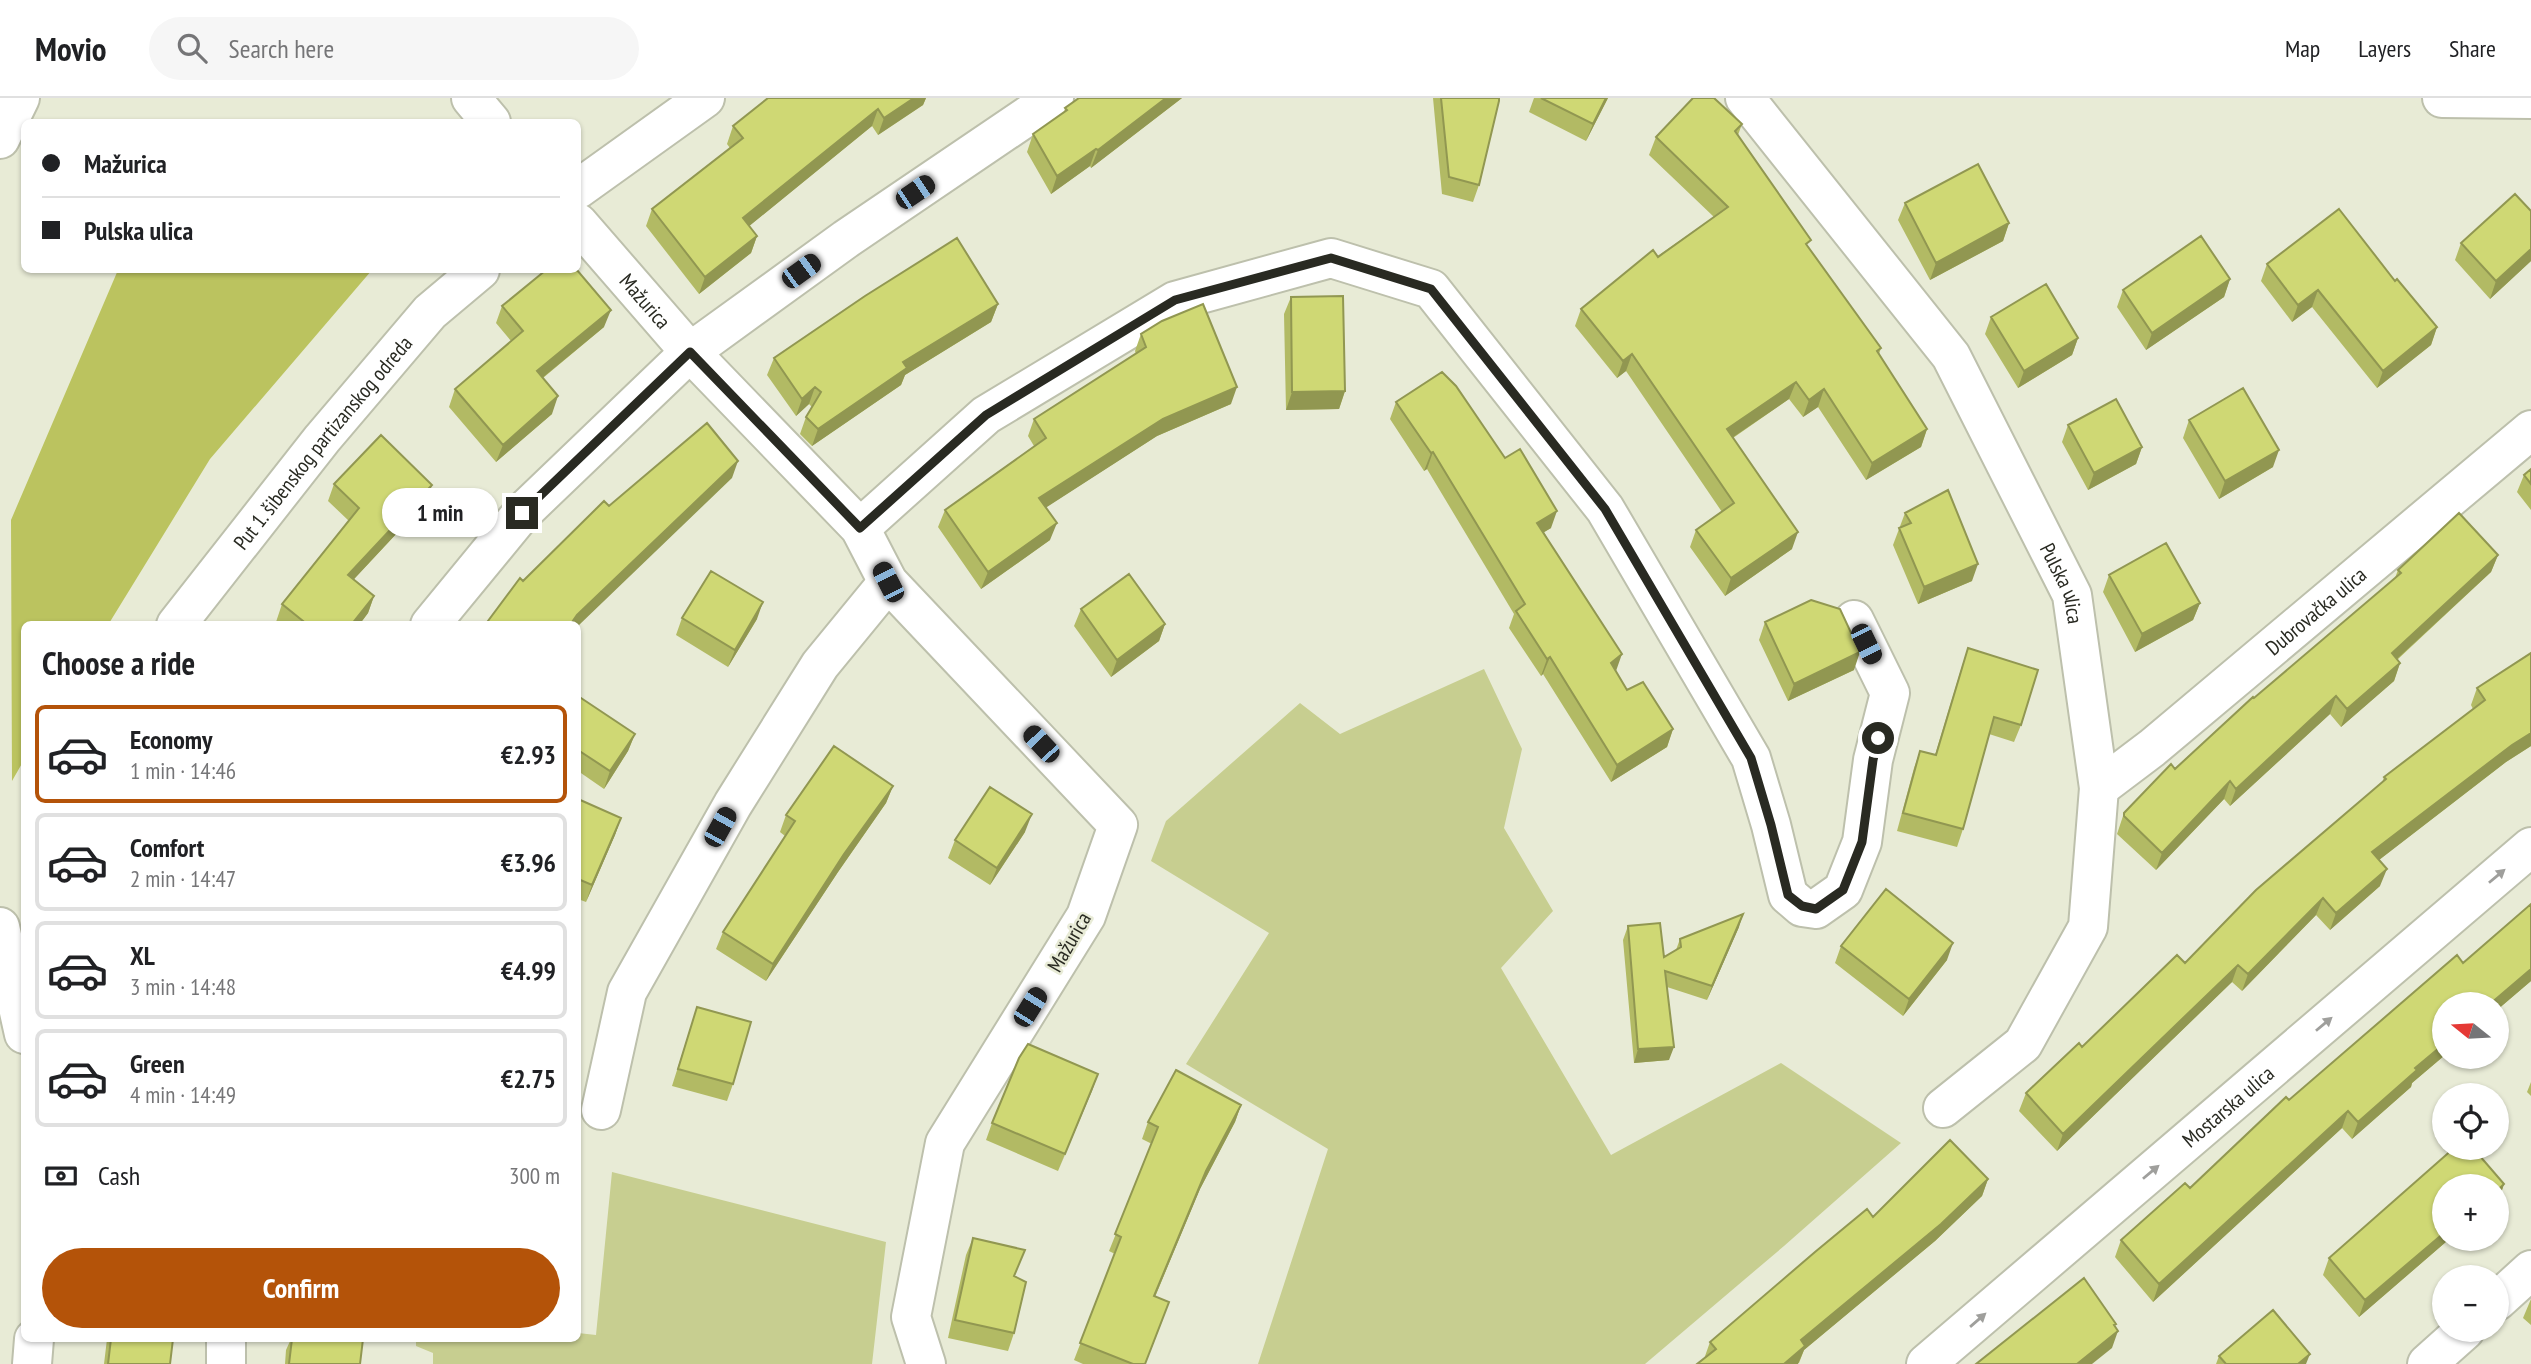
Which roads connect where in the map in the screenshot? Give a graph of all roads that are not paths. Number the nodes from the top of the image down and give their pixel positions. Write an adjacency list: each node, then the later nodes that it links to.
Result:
1 (20, 98): 9 (street)
2 (471, 98): 8 (street)
3 (705, 98): 10 (street)
4 (1054, 98): 13 (street)
5 (1745, 98): 20 (street, Pulska ulica)
6 (2442, 98): 7 (street)
7 (2531, 99)
8 (488, 119)
9 (0, 139)
10 (581, 187)
11 (581, 226): 13 (street, Mažurica)
12 (477, 273): 18 (street, Put 1. šibenskog partizanskog odreda)
13 (690, 352): 15 (street, Mažurica); 19 (street)
14 (2531, 430): 20 (street, Dubrovačka ulica)
15 (860, 528): 16 (street, Mažurica); 17 (street)
16 (888, 582): 25 (street); 33 (street, Mažurica)
17 (1854, 620)
18 (179, 621)
19 (433, 621)
20 (2099, 788): 24 (street, Pulska ulica)
21 (2531, 847): 34 (street, Mostarska ulica, one-way to 21)
22 (0, 927): 23 (street)
23 (21, 1017)
24 (1942, 1108)
25 (601, 1110)
26 (2531, 1270): 27 (street)
27 (2509, 1290)
28 (34, 1342): 31 (street)
29 (226, 1342): 32 (street)
30 (2452, 1342): 35 (street)
31 (32, 1364)
32 (226, 1364)
33 (926, 1364)
34 (1926, 1364)
35 (2427, 1364)

